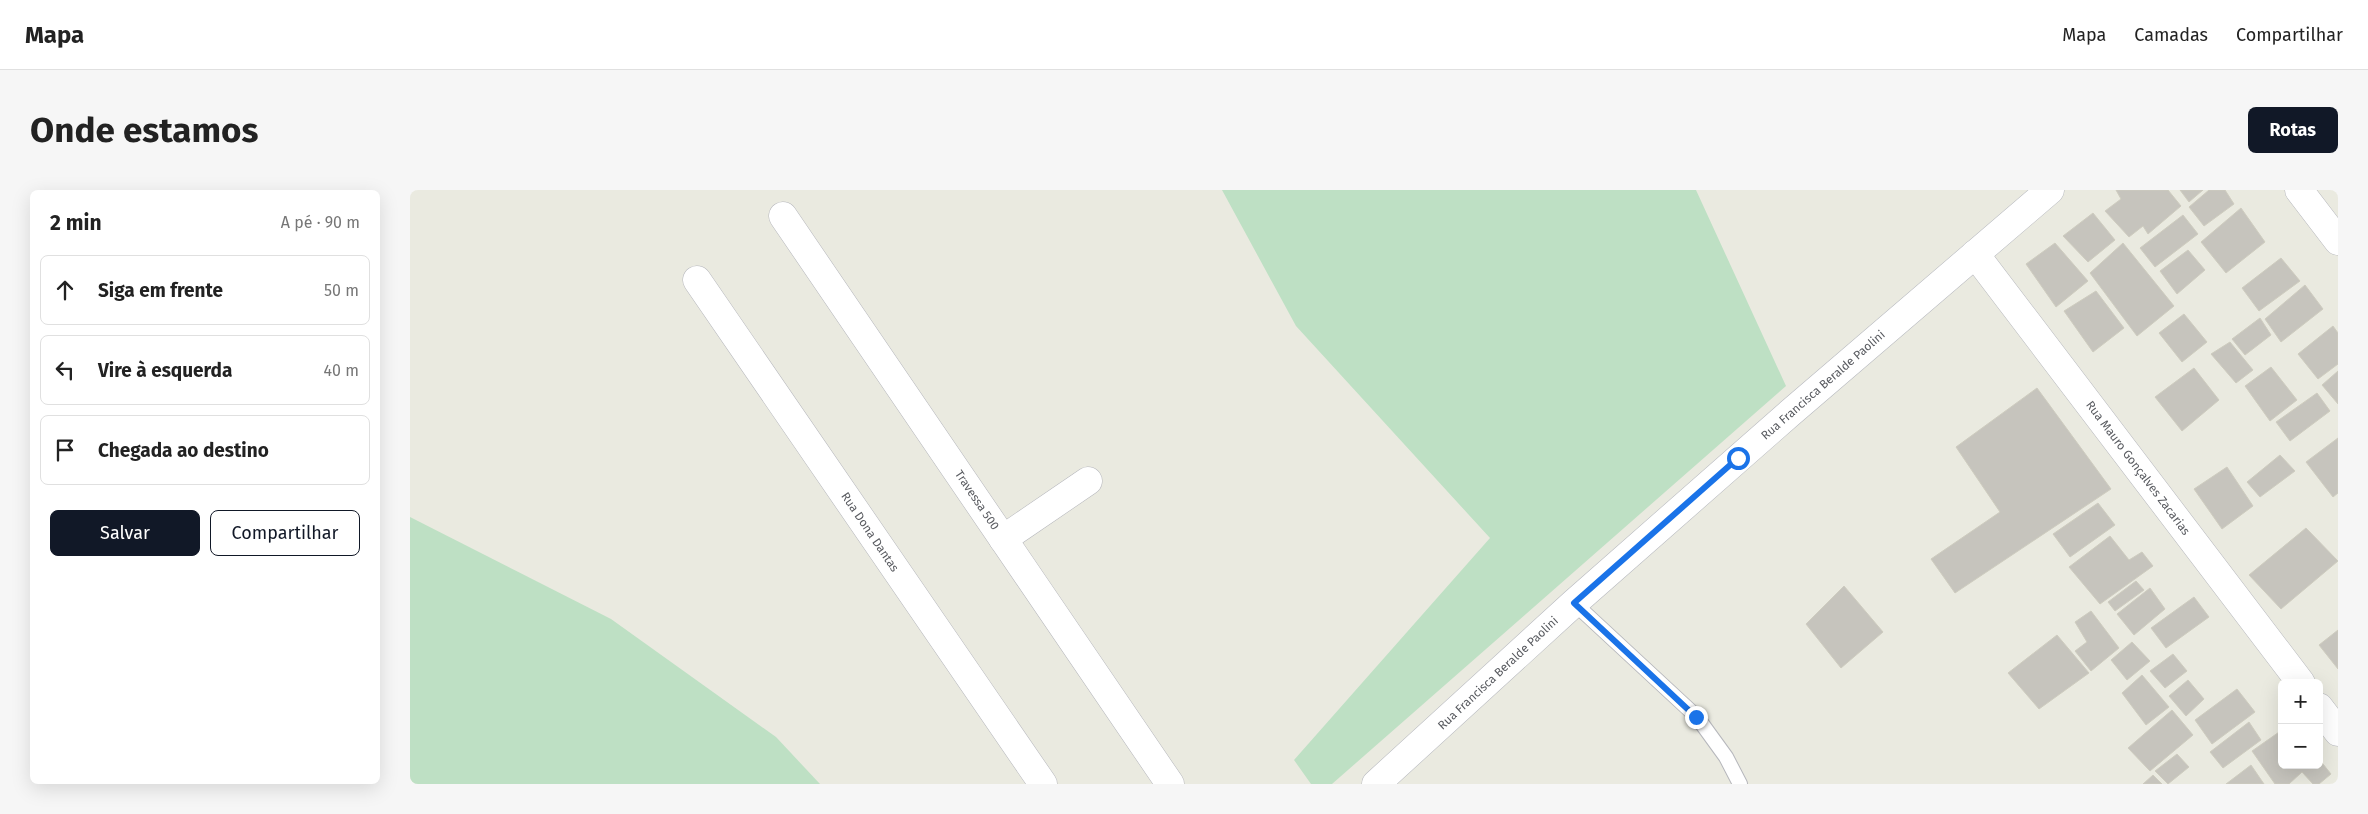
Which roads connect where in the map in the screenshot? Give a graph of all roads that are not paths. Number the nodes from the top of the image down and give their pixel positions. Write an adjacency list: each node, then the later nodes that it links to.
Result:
1 (2050, 190): 5 (street, Rua Francisca Beralde Paolini)
2 (2299, 190): 4 (street)
3 (783, 216): 8 (street, Travessa 500)
4 (2338, 241)
5 (1975, 254): 9 (street, Rua Francisca Beralde Paolini); 10 (street, Rua Mauro Gonçalves Zacarias)
6 (697, 280): 13 (street, Rua Dona Dantas)
7 (1088, 481): 8 (street)
8 (1003, 539): 14 (street, Travessa 500)
9 (1574, 603): 15 (street, Rua Francisca Beralde Paolini); 16 (lane)
10 (2298, 679)
11 (2323, 712): 12 (street)
12 (2338, 732)
13 (1042, 784)
14 (1170, 784)
15 (1376, 784)
16 (1740, 784)

